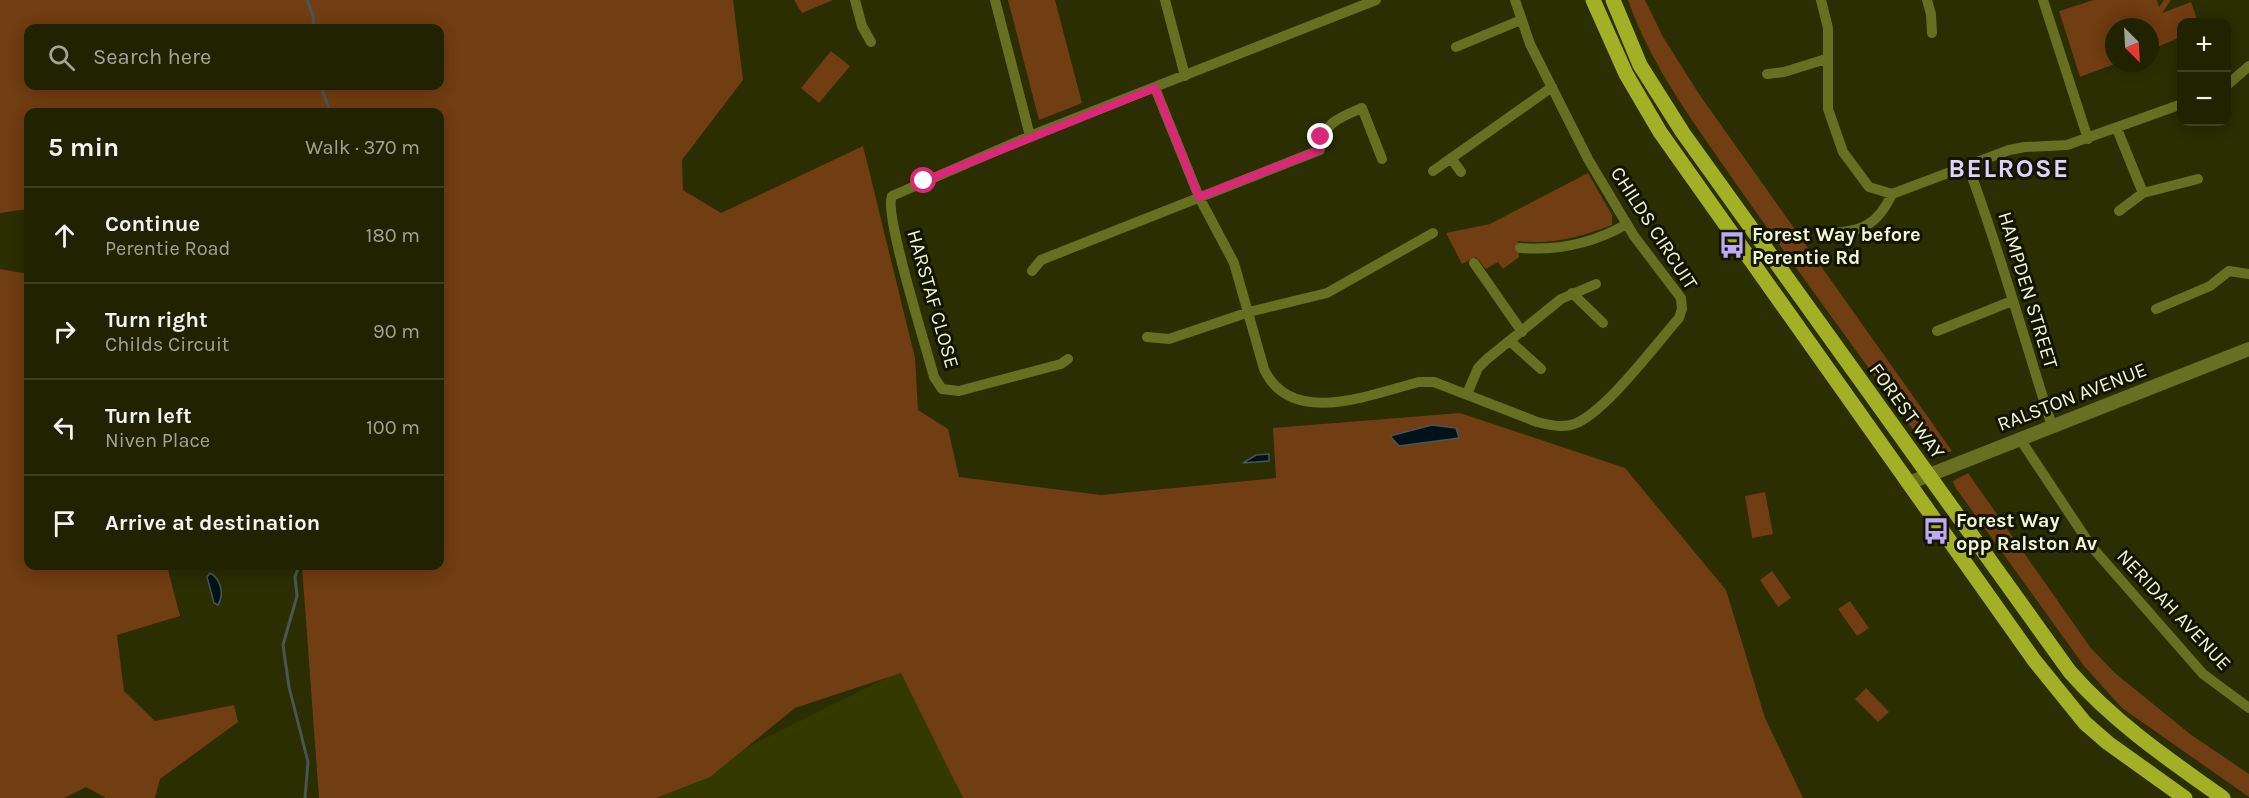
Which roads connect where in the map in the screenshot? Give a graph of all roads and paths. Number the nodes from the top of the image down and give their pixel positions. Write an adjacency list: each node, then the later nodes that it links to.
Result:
1 (855, 0): 13 (street)
2 (996, 0): 24 (street)
3 (1165, 0): 18 (street)
4 (1376, 0): 18 (street)
5 (1515, 0): 11 (street, CHILDS CIRCUIT)
6 (1593, 0): 60 (main road, FOREST WAY)
7 (1613, 0): 59 (main road, FOREST WAY)
8 (1821, 0): 15 (street)
9 (1927, 0): 12 (street)
10 (2043, 0): 25 (street)
11 (1521, 20): 14 (street); 20 (street, CHILDS CIRCUIT)
12 (1932, 33)
13 (871, 42)
14 (1456, 47)
15 (1826, 59): 17 (street); 33 (street)
16 (2249, 66): 19 (street)
17 (1767, 74)
18 (1185, 76): 21 (street)
19 (2231, 82)
20 (1552, 87): 26 (street); 36 (street, CHILDS CIRCUIT)
21 (1155, 88): 24 (street); 34 (street, CHILDS CIRCUIT)
22 (2177, 106): 23 (street)
23 (2117, 129): 25 (street); 32 (street)
24 (1030, 136): 54 (street, HARSTAF CLOSE)
25 (2088, 139): 28 (street)
26 (1451, 158): 29 (street); 30 (street)
27 (1382, 159): 34 (street)
28 (1968, 166): 33 (street); 45 (street, HAMPDEN STREET)
29 (1432, 171)
30 (1461, 172)
31 (2198, 179): 32 (street)
32 (2143, 193): 35 (street)
33 (1892, 194): 38 (street)
34 (1199, 197): 41 (street); 47 (street, CHILDS CIRCUIT)
35 (2119, 211)
36 (1627, 224): 39 (street); 56 (street, CHILDS CIRCUIT)
37 (1433, 233): 47 (street)
38 (1829, 233)
39 (1520, 248)
40 (1474, 263): 50 (street)
41 (1032, 271)
42 (2249, 274): 46 (street)
43 (1596, 284): 44 (street)
44 (1572, 293): 48 (street); 50 (street)
45 (2012, 301): 49 (street); 57 (street, HAMPDEN STREET)
46 (2156, 309)
47 (1248, 312): 51 (street); 56 (street, CHILDS CIRCUIT)
48 (1603, 323)
49 (1937, 331)
50 (1522, 332): 52 (street)
51 (1147, 337)
52 (1510, 342): 55 (street); 56 (street)
53 (2249, 349): 57 (street, RALSTON AVENUE)
54 (1068, 359)
55 (1541, 369)
56 (1467, 394)
57 (2052, 426): 58 (street, RALSTON AVENUE)
58 (2020, 439): 59 (street, RALSTON AVENUE); 61 (street, NERIDAH AVENUE)
59 (1928, 476): 60 (street, RALSTON AVENUE); 63 (main road, FOREST WAY)
60 (1910, 483): 62 (main road, FOREST WAY)
61 (2246, 701)
62 (2185, 798)
63 (2223, 798)

